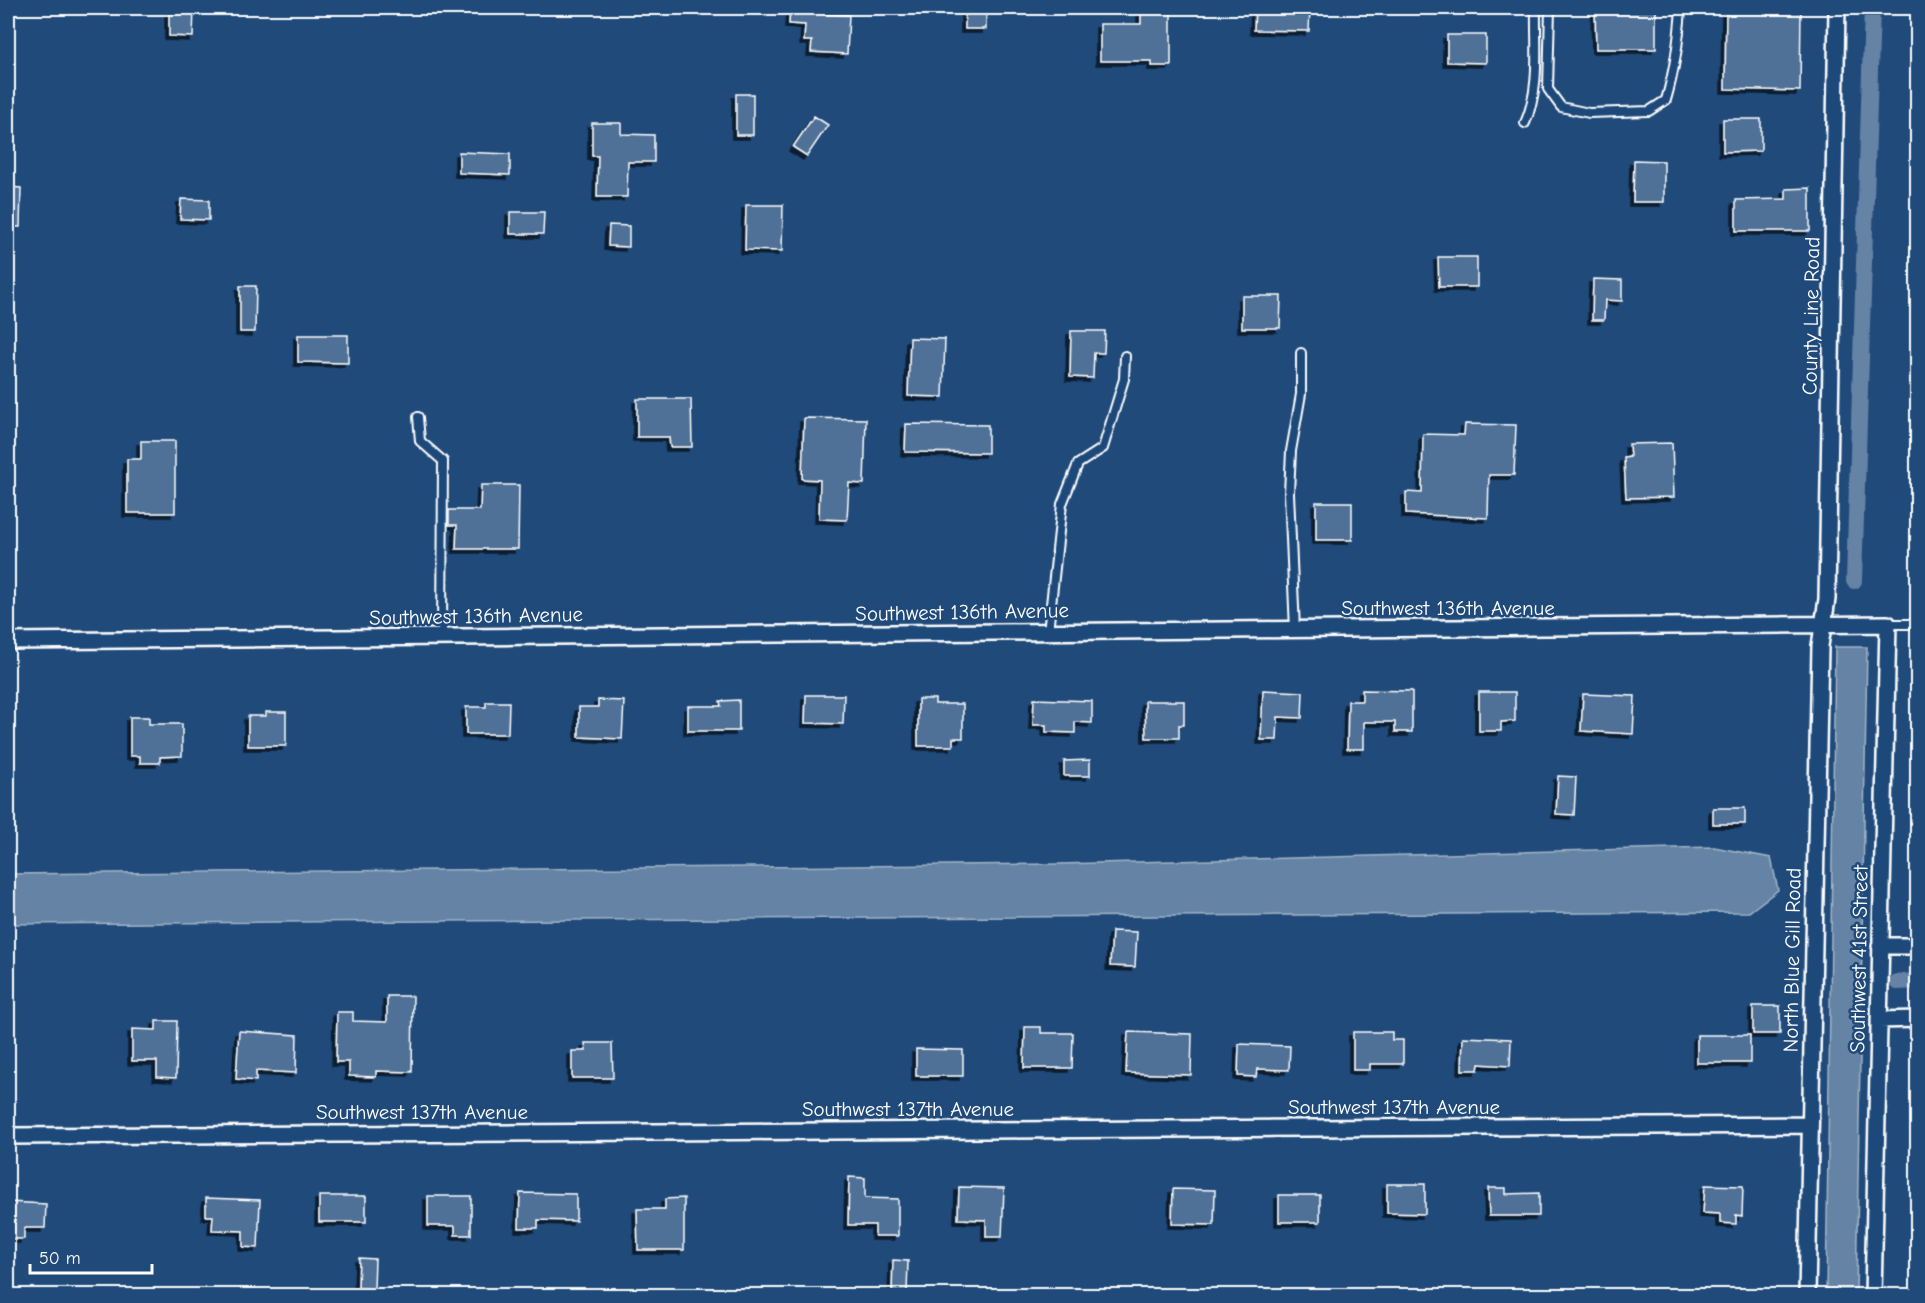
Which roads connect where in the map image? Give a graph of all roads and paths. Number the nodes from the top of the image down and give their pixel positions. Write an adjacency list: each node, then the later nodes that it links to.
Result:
1 (1536, 8): 5 (lane)
2 (1550, 8): 3 (lane)
3 (1681, 8)
4 (1837, 8): 11 (street, County Line Road)
5 (1525, 123)
6 (1301, 353): 12 (lane)
7 (1125, 356): 13 (lane)
8 (418, 417): 14 (lane)
9 (1888, 624): 10 (lane, Southwest 136th Avenue); 11 (street, Southwest 136th Avenue); 16 (street, Southwest 41st Street)
10 (1917, 624)
11 (1822, 625): 12 (street, Southwest 136th Avenue); 20 (street, North Blue Gill Road)
12 (1295, 630): 13 (street, Southwest 136th Avenue)
13 (1048, 632): 14 (street, Southwest 136th Avenue)
14 (442, 638): 15 (street, Southwest 136th Avenue)
15 (8, 641)
16 (1880, 946): 17 (street); 19 (street, Southwest 41st Street)
17 (1917, 946)
18 (1917, 1019): 19 (street)
19 (1879, 1020): 23 (street, Southwest 41st Street)
20 (1810, 1125): 21 (street, Southwest 137th Avenue); 22 (street, North Blue Gill Road)
21 (8, 1136)
22 (1807, 1296)
23 (1873, 1296)

